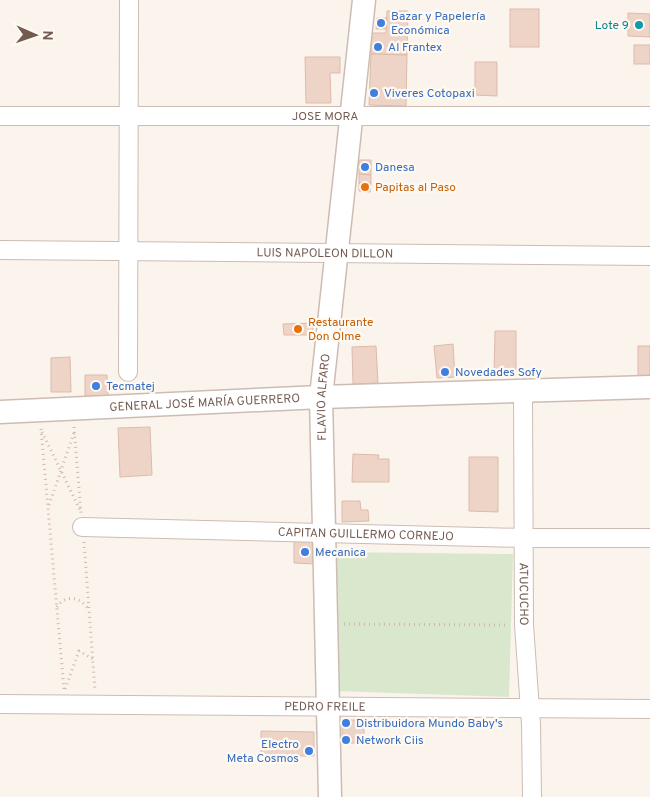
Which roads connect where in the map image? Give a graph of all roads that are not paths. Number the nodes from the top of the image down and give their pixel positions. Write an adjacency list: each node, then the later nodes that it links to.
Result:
1 (130, 0): 4 (street)
2 (364, 0): 5 (street, FLAVIO ALFARO)
3 (0, 116): 4 (street, JOSE MORA)
4 (129, 116): 5 (street, JOSE MORA); 8 (street)
5 (351, 116): 6 (street, JOSE MORA); 9 (street, FLAVIO ALFARO)
6 (650, 116)
7 (0, 250): 8 (street, LUIS NAPOLEON DILLON)
8 (129, 252): 9 (street, LUIS NAPOLEON DILLON); 11 (street)
9 (336, 255): 10 (street, LUIS NAPOLEON DILLON); 14 (street, FLAVIO ALFARO)
10 (650, 256)
11 (128, 372)
12 (650, 387): 13 (street, GENERAL JOSÉ MARÍA GUERRERO)
13 (523, 392): 14 (street, GENERAL JOSÉ MARÍA GUERRERO); 18 (street, ATUCUCHO)
14 (320, 397): 15 (street, GENERAL JOSÉ MARÍA GUERRERO); 17 (street, FLAVIO ALFARO)
15 (0, 412)
16 (82, 520): 17 (street, CAPITAN GUILLERMO CORNEJO)
17 (323, 532): 18 (street, CAPITAN GUILLERMO CORNEJO); 21 (street, FLAVIO ALFARO)
18 (524, 538): 19 (street, CAPITAN GUILLERMO CORNEJO); 22 (street, ATUCUCHO)
19 (650, 538)
20 (0, 704): 21 (street, PEDRO FREILE)
21 (328, 706): 22 (street, PEDRO FREILE); 24 (street, FLAVIO ALFARO)
22 (530, 707): 23 (street, PEDRO FREILE); 25 (street, ATUCUCHO)
23 (650, 709)
24 (330, 797)
25 (532, 797)

